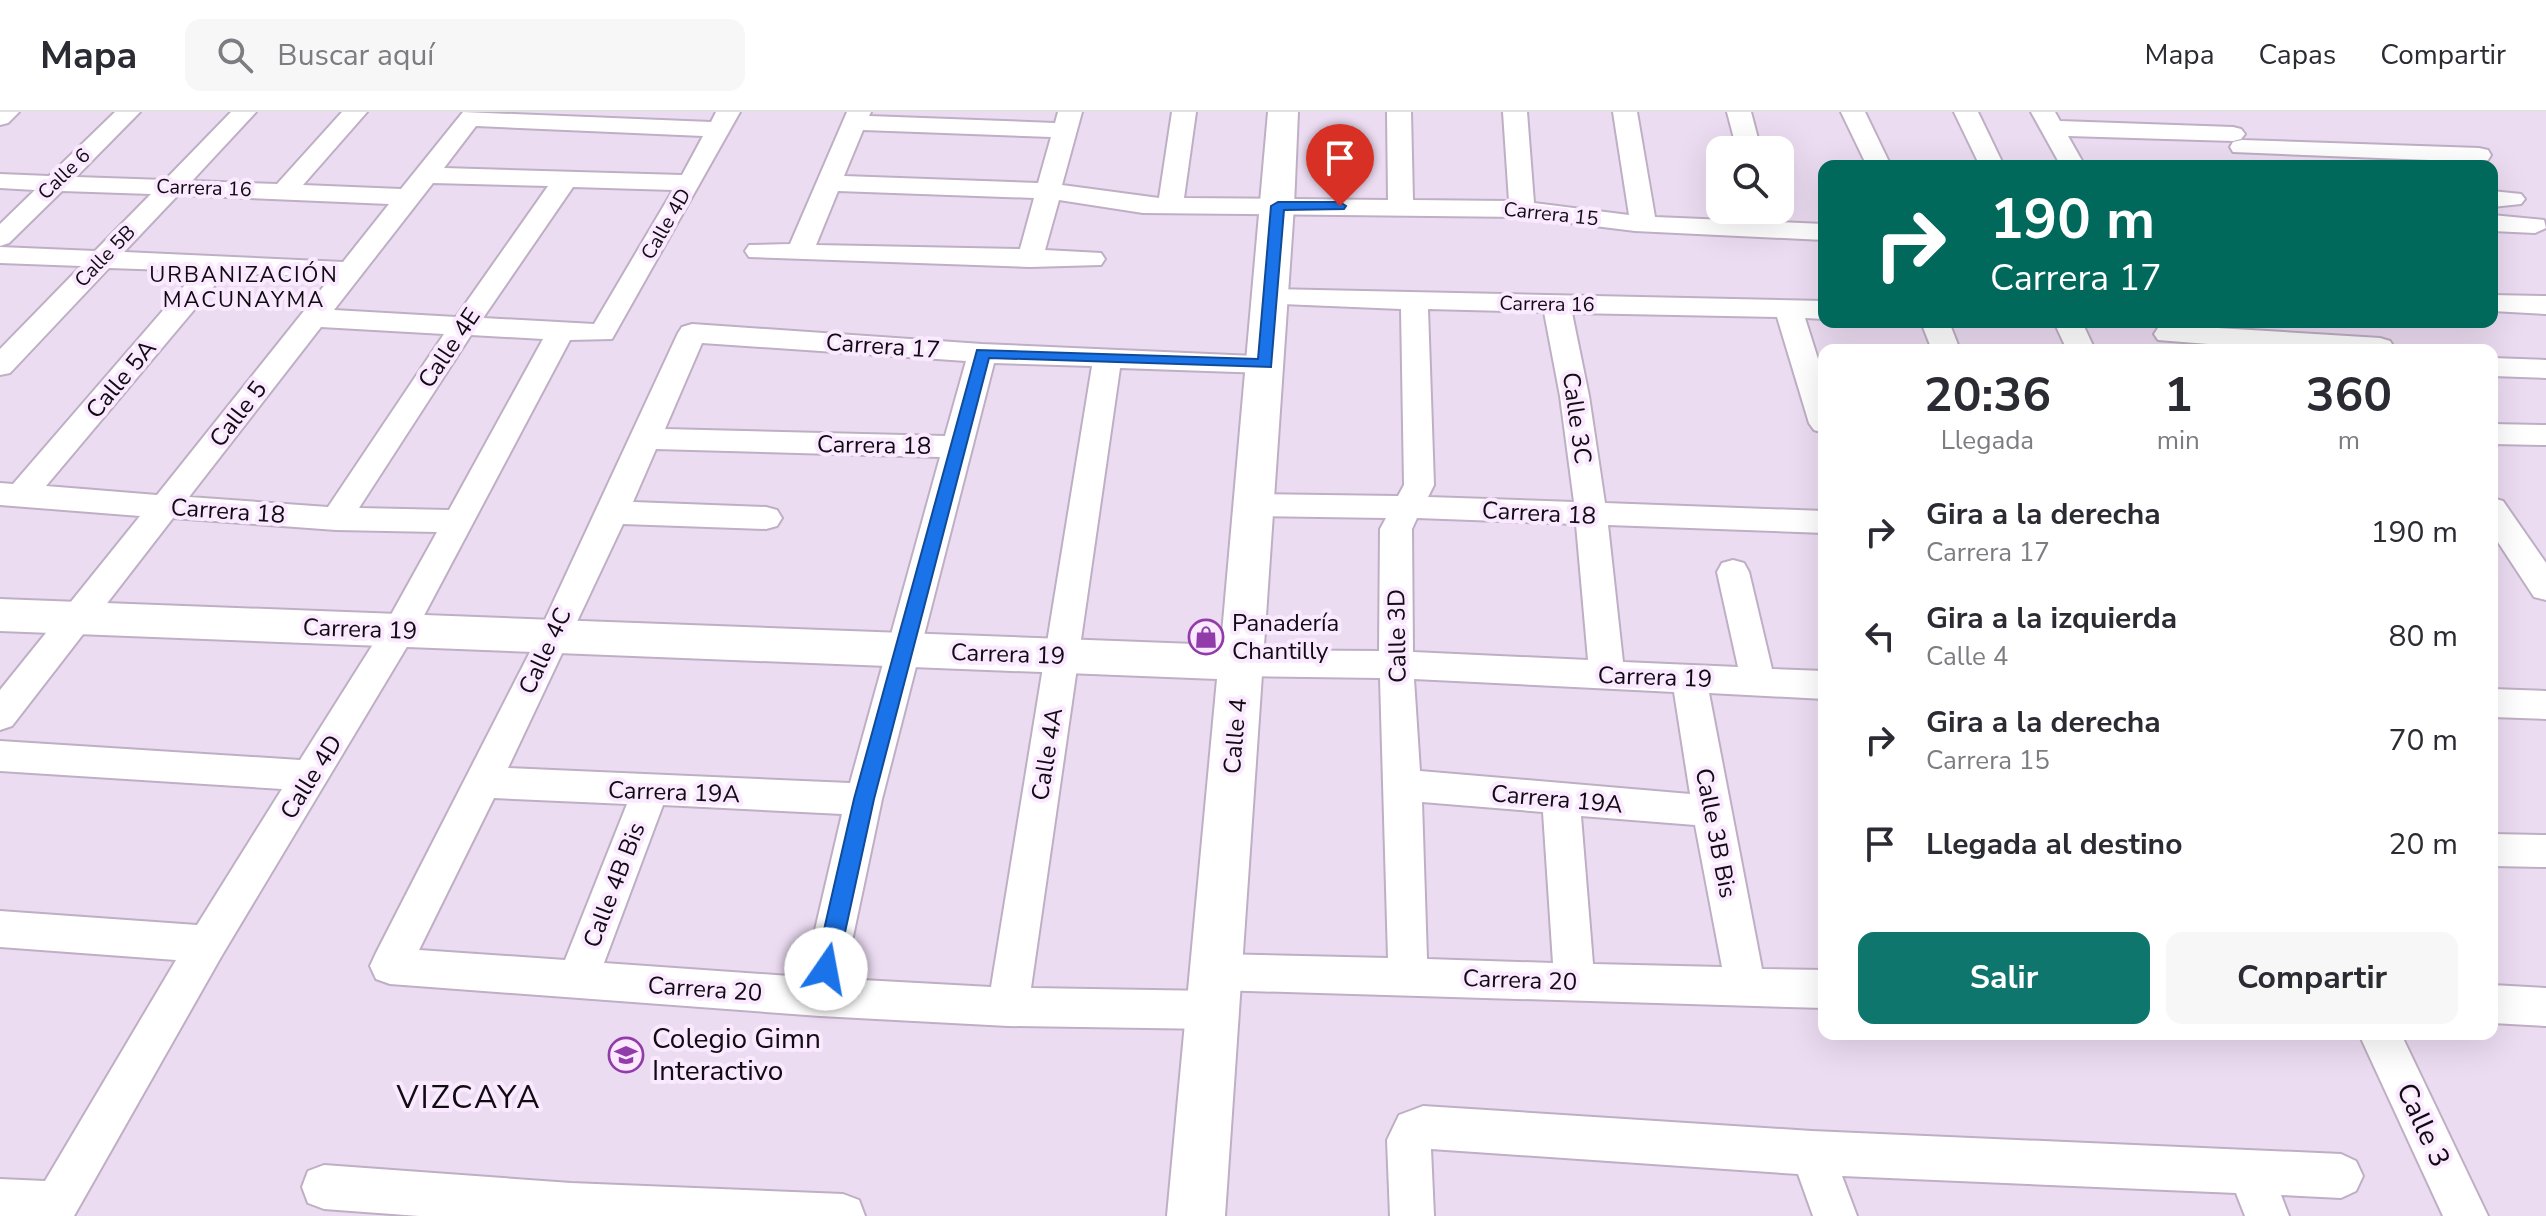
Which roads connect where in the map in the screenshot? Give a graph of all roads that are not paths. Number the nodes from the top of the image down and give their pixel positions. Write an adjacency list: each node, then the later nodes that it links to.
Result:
1 (7, 112): 15 (street)
2 (128, 112): 31 (street, Calle 6)
3 (244, 112): 33 (street, Calle 5B)
4 (355, 112): 34 (street)
5 (1184, 112): 36 (street)
6 (1283, 112): 37 (street, Calle 4)
7 (1399, 112): 38 (street)
8 (1515, 112): 39 (street)
9 (1625, 112): 41 (street)
10 (1739, 112): 21 (street)
11 (1853, 112): 24 (street)
12 (1966, 112): 25 (street)
13 (2217, 112): 22 (street)
14 (472, 116): 16 (street); 32 (street, Calle 5)
15 (0, 118)
16 (604, 118): 19 (street)
17 (856, 118): 20 (street); 30 (street)
18 (2048, 120): 22 (street); 26 (street)
19 (723, 121): 29 (street, Calle 4D)
20 (1067, 121): 35 (street)
21 (1745, 136)
22 (2243, 149): 23 (street)
23 (2479, 155)
24 (1876, 160)
25 (1989, 160)
26 (2070, 160)
27 (565, 180): 29 (street, Carrera 16); 32 (street, Carrera 16); 65 (street, Calle 4E)
28 (0, 181): 31 (street, Carrera 16)
29 (690, 183): 66 (street, Calle 4D)
30 (830, 183): 35 (street, Carrera 15); 48 (street)
31 (53, 184): 33 (street, Carrera 16); 46 (street, Calle 6)
32 (416, 186): 34 (street, Carrera 16); 54 (street, Calle 5)
33 (171, 188): 34 (street, Carrera 16); 52 (street, Calle 5B)
34 (285, 191)
35 (1050, 191): 36 (street, Carrera 15); 50 (street)
36 (1170, 205): 37 (street, Carrera 15)
37 (1278, 206): 38 (street, Carrera 15); 57 (street, Calle 4)
38 (1401, 206): 39 (street, Carrera 15)
39 (1522, 209): 41 (street, Carrera 15)
40 (1706, 221): 41 (street, Carrera 15)
41 (1643, 223)
42 (2498, 223): 44 (street)
43 (1786, 224): 45 (street, Carrera 15)
44 (2535, 225)
45 (1818, 231)
46 (0, 238)
47 (758, 251): 48 (street)
48 (800, 252): 50 (street)
49 (0, 255): 52 (street)
50 (1030, 259): 51 (street)
51 (1092, 259)
52 (101, 260): 53 (street); 73 (street, Calle 5B)
53 (219, 263): 54 (street); 81 (street, Calle 5A)
54 (350, 270): 64 (street, Calle 5)
55 (2546, 280): 56 (street)
56 (2546, 287)
57 (1271, 297): 58 (street, Carrera 16); 72 (street, Calle 4)
58 (1414, 300): 60 (street, Carrera 16); 84 (street, Calle 3D)
59 (2498, 303): 61 (street)
60 (1556, 304): 62 (street, Carrera 16); 86 (street, Calle 3C)
61 (2546, 305)
62 (1788, 309): 63 (street, Carrera 16); 76 (street)
63 (1818, 310)
64 (314, 318): 65 (street); 83 (street, Calle 5)
65 (464, 325): 66 (street); 89 (street, Calle 4E)
66 (561, 332): 90 (street, Calle 4D)
67 (692, 333): 70 (street, Carrera 17); 79 (street, Calle 4C)
68 (2168, 335): 69 (street)
69 (2315, 344)
70 (982, 353): 71 (street, Carrera 17); 80 (street)
71 (1107, 358): 72 (street, Carrera 17); 101 (street, Calle 4A)
72 (1265, 364): 82 (street, Calle 4)
73 (0, 366)
74 (2498, 367): 75 (street)
75 (2546, 369)
76 (1818, 404)
77 (2498, 434): 78 (street)
78 (2546, 435)
79 (646, 439): 80 (street, Carrera 18); 85 (street, Calle 4C)
80 (958, 447): 100 (street)
81 (11, 494): 83 (street, Carrera 18)
82 (1254, 505): 84 (street, Carrera 18); 102 (street, Calle 4)
83 (166, 506): 89 (street, Carrera 18); 97 (street, Calle 5)
84 (1407, 507): 86 (street, Carrera 18); 103 (street, Calle 3D)
85 (610, 512): 87 (street); 99 (street, Calle 4C)
86 (1591, 516): 91 (street, Carrera 18); 104 (street, Calle 3C)
87 (766, 518)
88 (2498, 518): 93 (street)
89 (336, 519): 90 (street, Carrera 18)
90 (457, 521): 98 (street, Calle 4D)
91 (1818, 522)
92 (2498, 554): 93 (street)
93 (2525, 556): 95 (street)
94 (1733, 572): 106 (street)
95 (2546, 588)
96 (0, 615): 97 (street, Carrera 19)
97 (77, 618): 98 (street, Carrera 19); 110 (street, Calle 5)
98 (399, 631): 99 (street, Carrera 19); 112 (street, Calle 4D)
99 (552, 636): 100 (street, Carrera 19); 113 (street, Calle 4C)
100 (903, 650): 101 (street, Carrera 19); 116 (street)
101 (1062, 656): 102 (street, Carrera 19); 132 (street, Calle 4A)
102 (1241, 663): 103 (street, Carrera 19); 129 (street, Calle 4)
103 (1396, 665): 104 (street, Carrera 19); 114 (street, Calle 3D)
104 (1607, 676): 105 (street, Carrera 19)
105 (1689, 678): 106 (street, Carrera 19); 118 (street, Calle 3B Bis)
106 (1758, 681): 107 (street, Carrera 19)
107 (1818, 685)
108 (2498, 704): 109 (street)
109 (2543, 710)
110 (0, 716)
111 (0, 756): 112 (street)
112 (312, 776): 122 (street, Calle 4D)
113 (485, 782): 115 (street, Carrera 19A); 123 (street, Calle 4C)
114 (1403, 785): 117 (street, Carrera 19A); 124 (street, Calle 3D)
115 (650, 792): 116 (street, Carrera 19A); 125 (street, Calle 4B Bis)
116 (864, 799): 130 (street)
117 (1561, 800): 118 (street, Carrera 19A); 126 (street)
118 (1711, 811): 127 (street, Calle 3B Bis)
119 (2498, 850): 120 (street)
120 (2546, 851)
121 (0, 929): 122 (street)
122 (207, 944): 140 (street, Calle 4D)
123 (390, 966): 125 (street, Carrera 20)
124 (1408, 977): 126 (street, Carrera 20); 129 (street, Carrera 20)
125 (578, 979): 130 (street, Carrera 20)
126 (1574, 982): 127 (street, Carrera 20)
127 (1746, 988): 128 (street, Carrera 20)
128 (1818, 989)
129 (1214, 991): 132 (street, Carrera 20); 144 (street, Calle 4)
130 (820, 997): 132 (street, Carrera 20)
131 (2498, 1004): 133 (street)
132 (1008, 1007)
133 (2546, 1007)
134 (2383, 1040): 148 (street, Calle 3)
135 (1812, 1153): 136 (street); 145 (street); 146 (street)
136 (2249, 1172): 137 (street); 147 (street)
137 (2341, 1176)
138 (324, 1187): 141 (street)
139 (0, 1201): 140 (street)
140 (52, 1210)
141 (569, 1210): 142 (street)
142 (769, 1215): 143 (street)
143 (843, 1216)
144 (1196, 1216)
145 (1412, 1216)
146 (1835, 1216)
147 (2267, 1216)
148 (2466, 1216)

